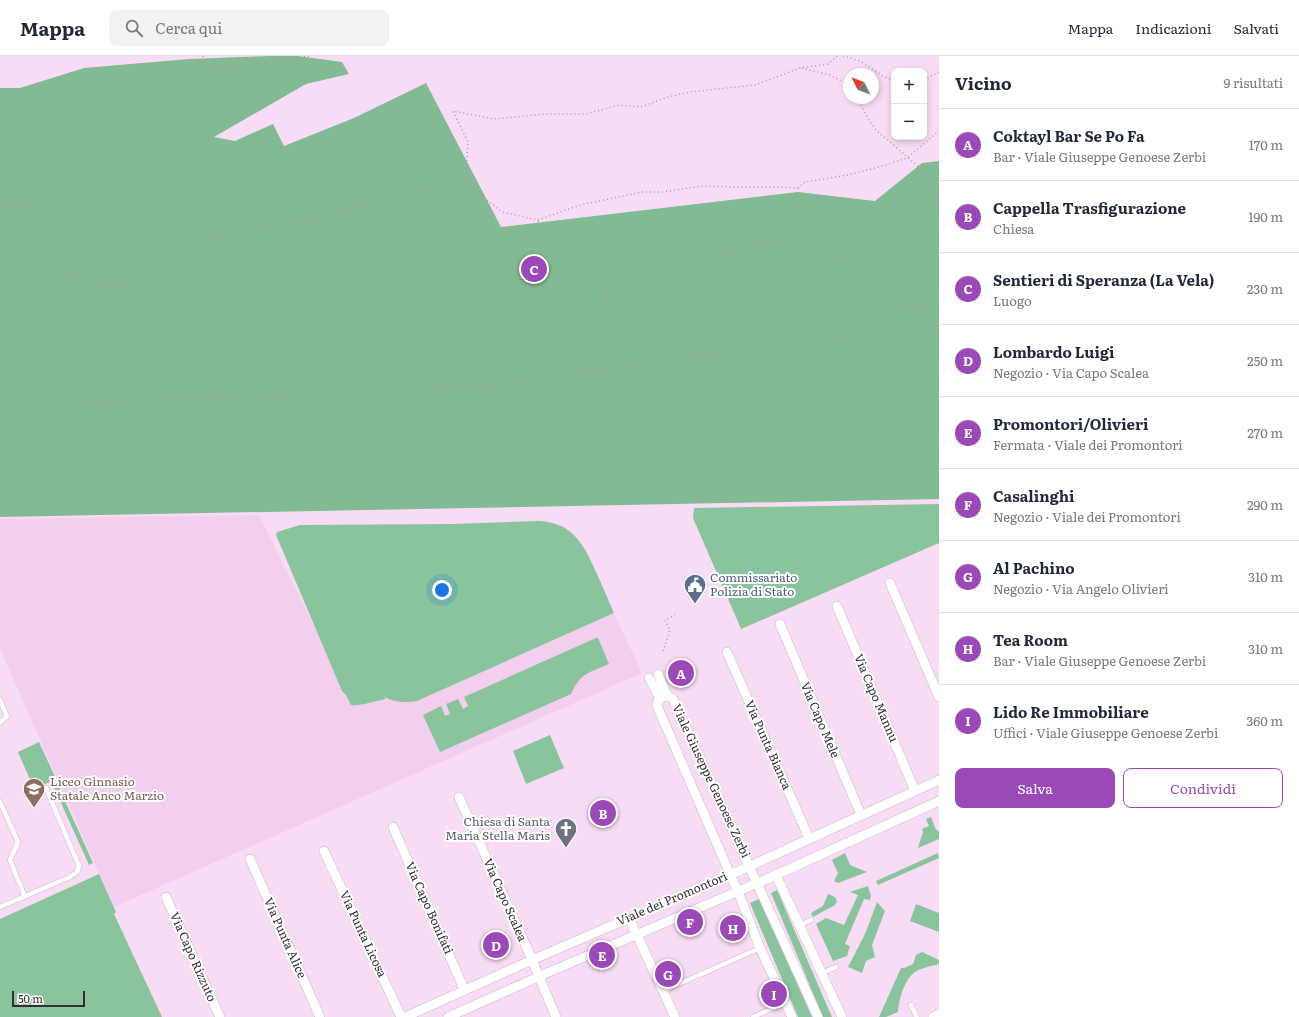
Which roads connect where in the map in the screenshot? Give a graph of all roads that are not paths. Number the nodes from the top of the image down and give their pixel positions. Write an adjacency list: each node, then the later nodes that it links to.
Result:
1 (890, 583): 8 (street)
2 (837, 606): 13 (street, Via Capo Mannu)
3 (780, 624): 17 (street, Via Capo Mele)
4 (727, 652): 19 (street, Via Punta Bianca)
5 (658, 674): 7 (street)
6 (649, 678): 7 (street)
7 (663, 697): 22 (street, Viale Giuseppe Genoese Zerbi); 23 (street, Viale Giuseppe Genoese Zerbi)
8 (939, 698)
9 (0, 700): 10 (lane)
10 (0, 724)
11 (939, 780): 13 (street, Viale dei Promontori)
12 (46, 788): 27 (lane)
13 (915, 791): 17 (street, Viale dei Promontori)
14 (459, 797): 35 (street, Via Capo Scalea)
15 (939, 801): 24 (street, Viale dei Promontori)
16 (0, 802): 27 (lane)
17 (861, 815): 19 (street, Viale dei Promontori)
18 (393, 826): 39 (street, Via Capo Bonifati)
19 (809, 838): 22 (street, Viale dei Promontori)
20 (324, 851): 46 (street, Via Punta Licosa)
21 (250, 859): 45 (street, Via Punta Alice)
22 (750, 866): 23 (street, Viale dei Promontori); 25 (street, Viale Giuseppe Genoese Zerbi)
23 (730, 874): 26 (street, Viale Giuseppe Genoese Zerbi); 30 (street, Viale dei Promontori)
24 (776, 875): 25 (street, Viale dei Promontori); 32 (street)
25 (757, 883): 26 (street, Viale dei Promontori); 53 (street, Viale Giuseppe Genoese Zerbi)
26 (737, 891): 33 (street, Viale dei Promontori); 34 (street, Viale Giuseppe Genoese Zerbi)
27 (25, 896): 29 (lane)
28 (166, 897): 44 (street, Via Capo Rizzuto)
29 (0, 907)
30 (629, 918): 33 (street); 35 (street, Viale dei Promontori)
31 (812, 920): 32 (lane)
32 (800, 925): 37 (street)
33 (636, 934): 38 (street, Viale dei Promontori); 40 (street)
34 (760, 948): 40 (lane); 41 (street, Viale Giuseppe Genoese Zerbi)
35 (532, 960): 38 (street, Via Capo Scalea); 39 (street, Viale dei Promontori)
36 (836, 967): 37 (lane)
37 (822, 973): 54 (street)
38 (539, 976): 48 (street, Viale dei Promontori); 49 (street, Via Capo Scalea)
39 (464, 989): 47 (street, Viale dei Promontori)
40 (663, 991): 50 (street)
41 (785, 1004): 51 (lane); 52 (street, Viale Giuseppe Genoese Zerbi)
42 (911, 1005): 55 (lane)
43 (939, 1014): 56 (street)
44 (220, 1017)
45 (320, 1017)
46 (401, 1017)
47 (405, 1017)
48 (448, 1017)
49 (556, 1017)
50 (675, 1017)
51 (753, 1017)
52 (792, 1017)
53 (818, 1017)
54 (842, 1017)
55 (917, 1017)
56 (933, 1017)

